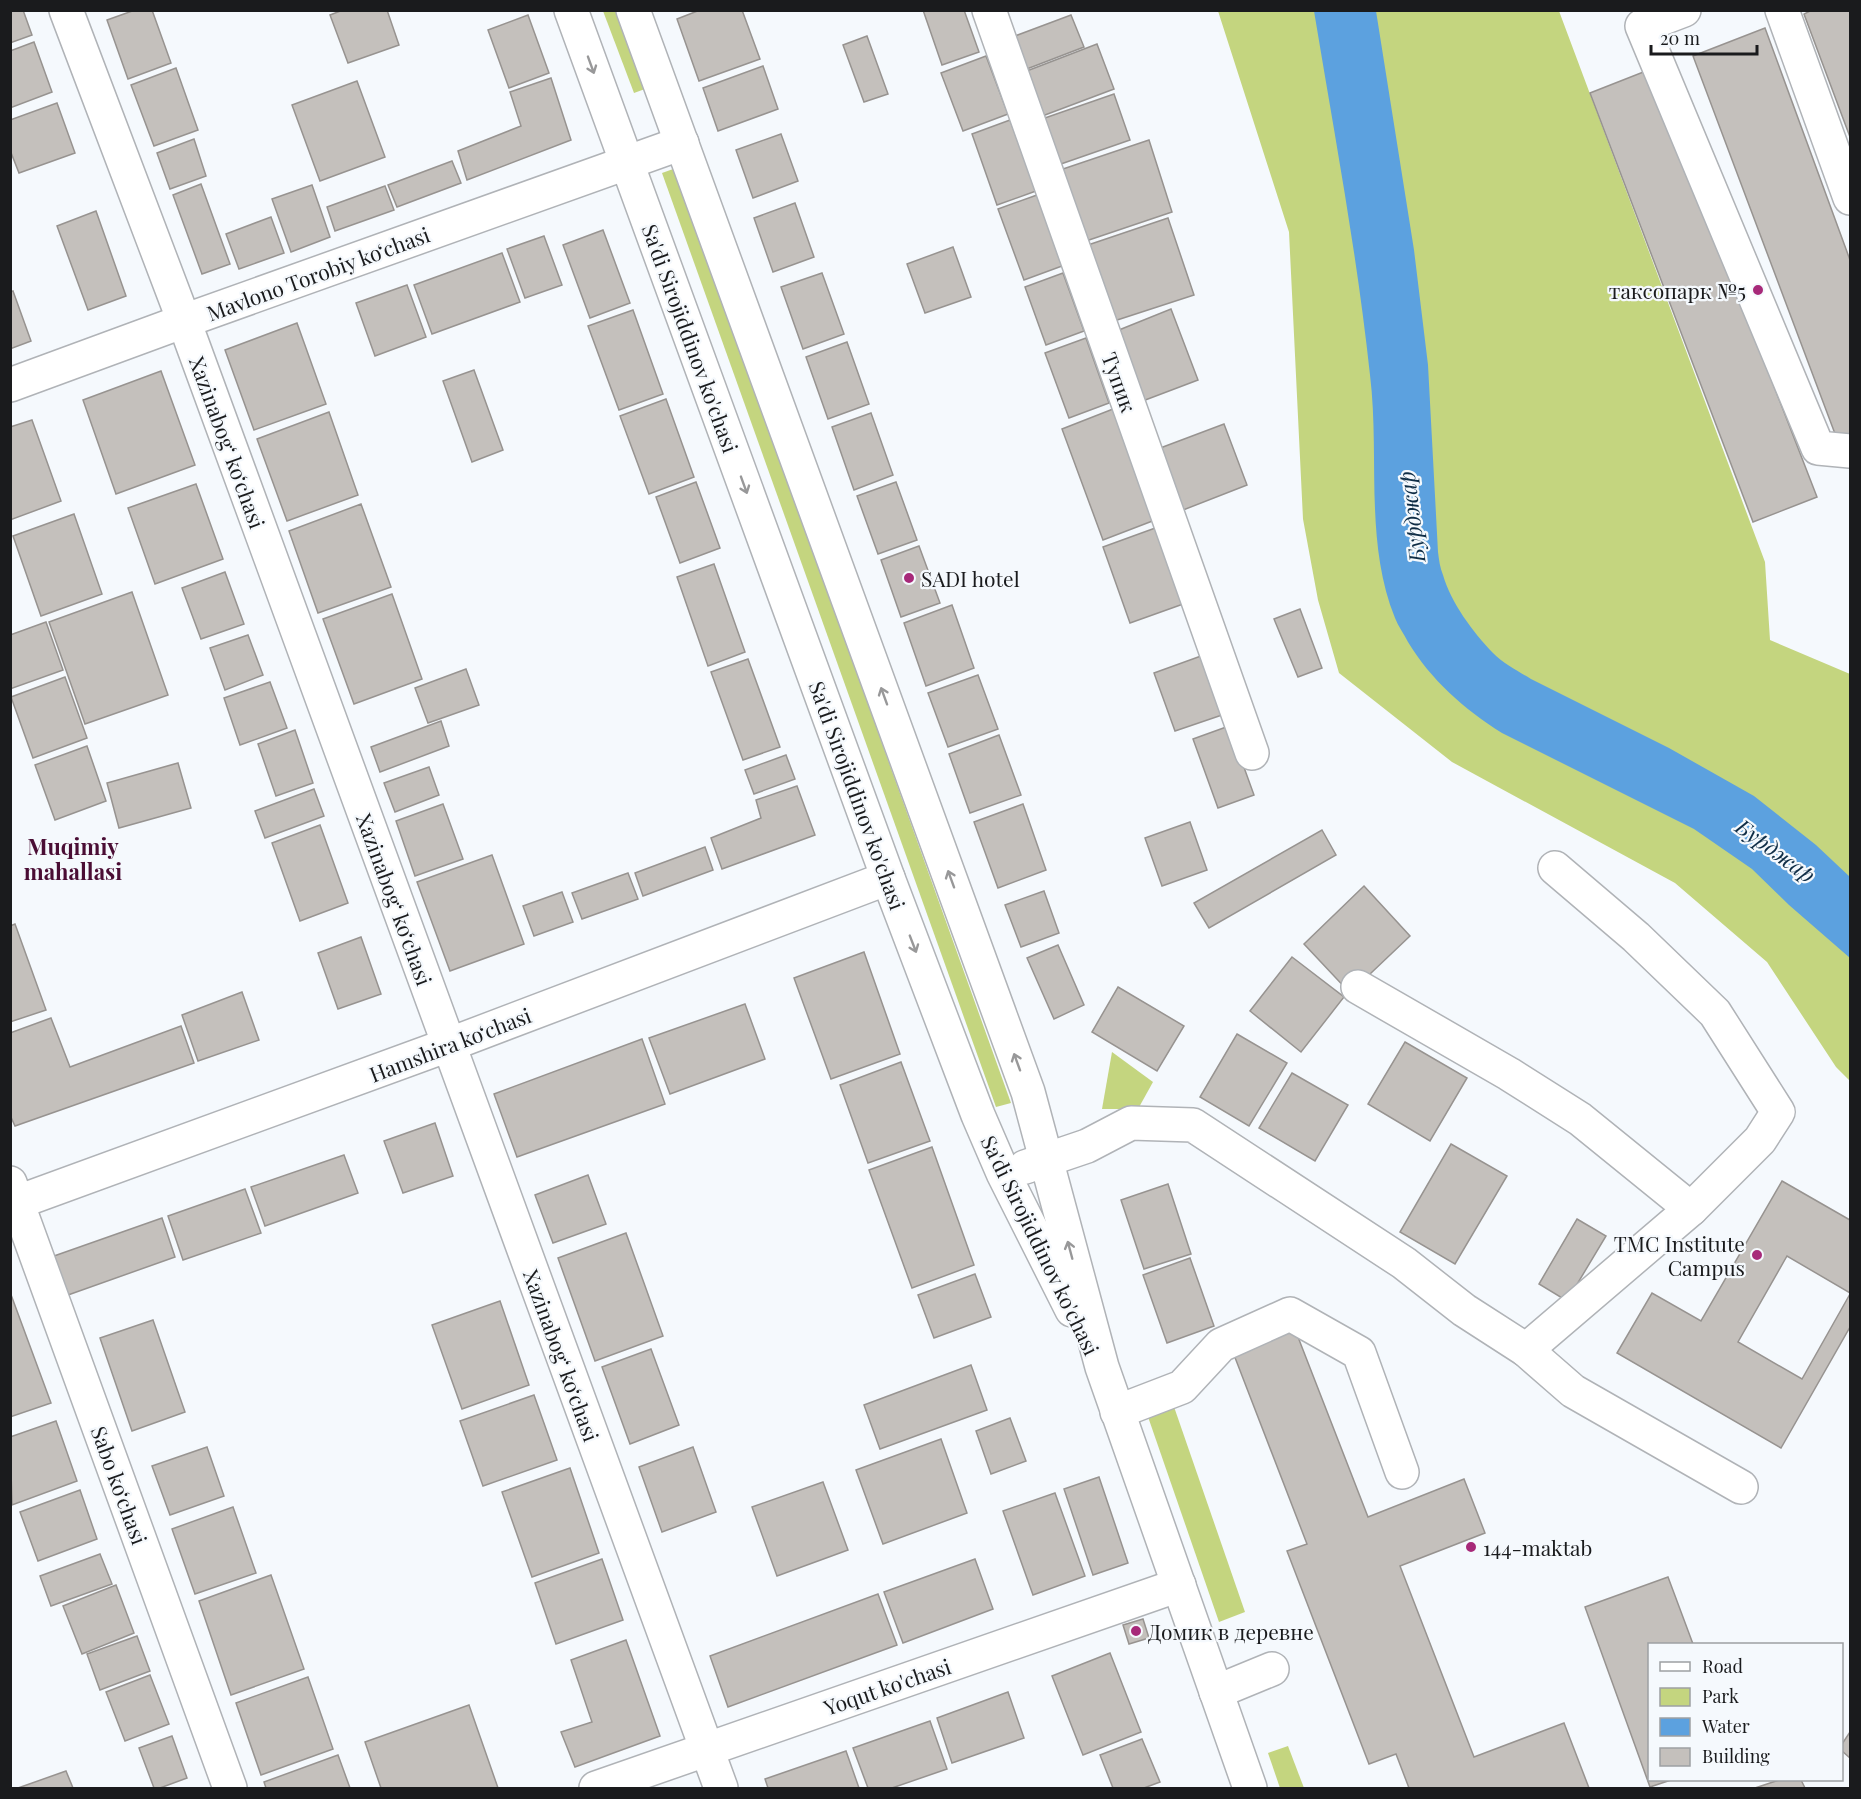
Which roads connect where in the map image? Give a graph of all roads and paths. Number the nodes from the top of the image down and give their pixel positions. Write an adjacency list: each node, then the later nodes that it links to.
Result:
1 (66, 10): 10 (street, Xazinabog‘ ko‘chasi)
2 (571, 10): 8 (street, Sa'di Sirojiddinov ko'chasi, one-way to 8)
3 (633, 10): 7 (street, Sa'di Sirojiddinov ko'chasi)
4 (989, 10): 13 (street, Тупик)
5 (1684, 10): 12 (street)
6 (1782, 10): 9 (street)
7 (682, 143): 8 (street, Mavlono Torobiy ko‘chasi); 18 (street, Sa'di Sirojiddinov ko'chasi, one-way to 7)
8 (627, 163): 10 (street, Mavlono Torobiy ko‘chasi); 15 (street, Sa'di Sirojiddinov ko'chasi, one-way to 15)
9 (1851, 198)
10 (184, 321): 11 (street, Mavlono Torobiy ko‘chasi); 17 (street, Xazinabog‘ ko‘chasi)
11 (10, 385)
12 (1851, 451)
13 (1252, 753)
14 (1555, 868): 21 (street)
15 (888, 878): 17 (street, Hamshira ko‘chasi); 19 (street, Sa'di Sirojiddinov ko'chasi, one-way to 19)
16 (1358, 987): 21 (street)
17 (448, 1046): 20 (street, Hamshira ko‘chasi); 30 (street, Xazinabog‘ ko‘chasi)
18 (1047, 1161): 19 (street); 22 (street); 23 (street, Sa'di Sirojiddinov ko'chasi, one-way to 18)
19 (1003, 1173): 23 (street, Sa'di Sirojiddinov ko'chasi)
20 (13, 1197): 31 (street, Sabo ko‘chasi)
21 (1691, 1209): 22 (street)
22 (1526, 1350): 26 (street)
23 (1102, 1367): 24 (street)
24 (1117, 1412): 25 (street); 27 (street)
25 (1402, 1472)
26 (1741, 1487)
27 (1179, 1585): 29 (street); 30 (street, Yoqut ko'chasi)
28 (1272, 1669): 29 (street)
29 (1216, 1692): 34 (street)
30 (706, 1750): 32 (street, Yoqut ko'chasi); 33 (street, Xazinabog‘ ko‘chasi)
31 (230, 1788)
32 (596, 1788)
33 (721, 1788)
34 (1250, 1788)

